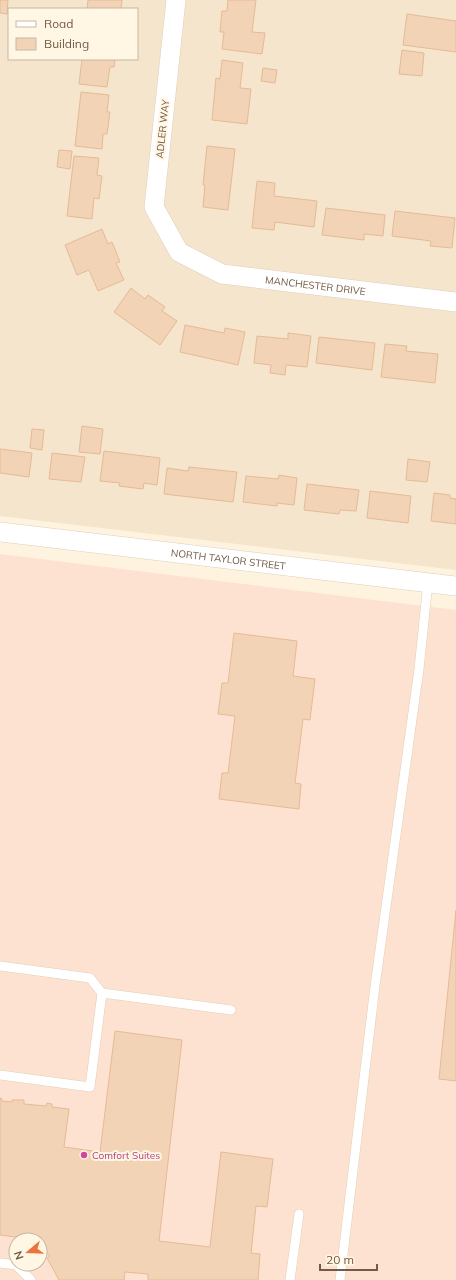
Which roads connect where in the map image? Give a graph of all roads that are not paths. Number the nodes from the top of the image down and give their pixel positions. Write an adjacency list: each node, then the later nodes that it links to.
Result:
1 (176, 0): 2 (street, ADLER WAY)
2 (179, 252): 3 (street, MANCHESTER DRIVE)
3 (456, 302)
4 (0, 532): 5 (street, NORTH TAYLOR STREET)
5 (428, 582): 6 (street, NORTH TAYLOR STREET); 15 (lane)
6 (456, 586)
7 (0, 966): 8 (lane)
8 (102, 993): 9 (lane); 10 (lane)
9 (231, 1010)
10 (0, 1075)
11 (299, 1214): 14 (lane)
12 (0, 1264): 13 (lane)
13 (31, 1280)
14 (290, 1280)
15 (340, 1280)

